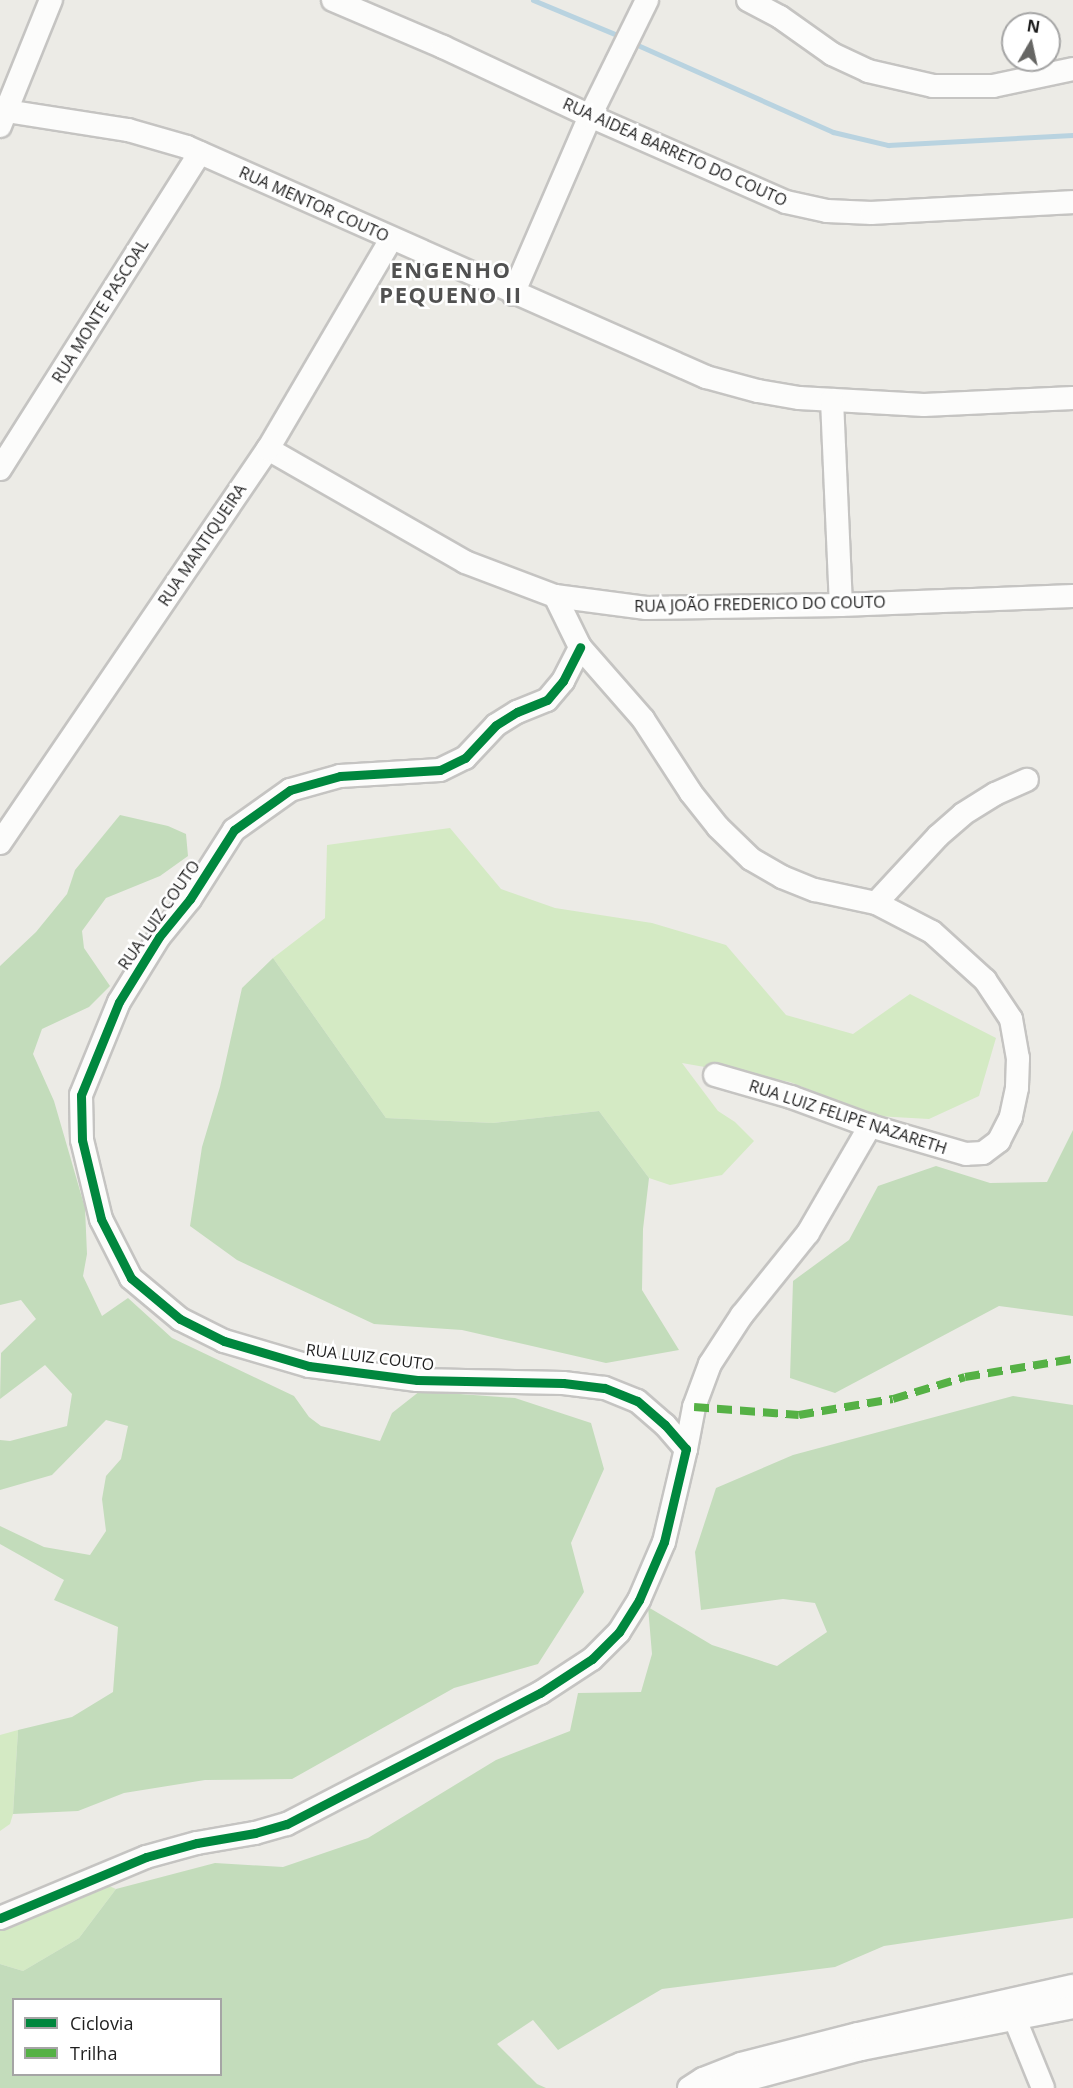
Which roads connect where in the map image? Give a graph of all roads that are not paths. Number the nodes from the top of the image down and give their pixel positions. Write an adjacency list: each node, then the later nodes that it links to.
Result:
1 (51, 0): 6 (street)
2 (333, 0): 7 (street, RUA AIDEA BARRETO DO COUTO)
3 (647, 0): 7 (street)
4 (748, 0): 5 (street)
5 (1073, 69)
6 (1, 116): 8 (street, RUA MENTOR COUTO)
7 (590, 116): 9 (street, RUA AIDEA BARRETO DO COUTO); 11 (street)
8 (200, 153): 10 (street, RUA MENTOR COUTO); 15 (street, RUA MONTE PASCOAL)
9 (1073, 202)
10 (391, 239): 11 (street, RUA MENTOR COUTO); 14 (street, RUA MANTIQUEIRA)
11 (513, 294): 13 (street, RUA MENTOR COUTO)
12 (1073, 398): 13 (street, RUA MENTOR COUTO)
13 (831, 400): 18 (street)
14 (268, 449): 16 (street, RUA JOÃO FREDERICO DO COUTO); 21 (street, RUA MANTIQUEIRA)
15 (0, 469)
16 (555, 596): 18 (street, RUA JOÃO FREDERICO DO COUTO); 19 (street, RUA LUIZ FELIPE NAZARETH)
17 (1073, 596): 18 (street, RUA JOÃO FREDERICO DO COUTO)
18 (841, 605)
19 (580, 647): 22 (street, RUA LUIZ FELIPE NAZARETH); 25 (street, RUA LUIZ COUTO)
20 (1027, 780): 22 (street)
21 (0, 843)
22 (876, 903): 24 (street, RUA LUIZ FELIPE NAZARETH)
23 (715, 1075): 24 (street, RUA LUIZ FELIPE NAZARETH)
24 (870, 1126): 25 (street)
25 (686, 1449): 26 (street)
26 (0, 1918)
27 (1073, 1986): 29 (street)
28 (1073, 2007): 29 (street)
29 (1012, 2010): 30 (street); 33 (street)
30 (859, 2041): 31 (street); 32 (street)
31 (689, 2088)
32 (716, 2088)
33 (1043, 2088)

